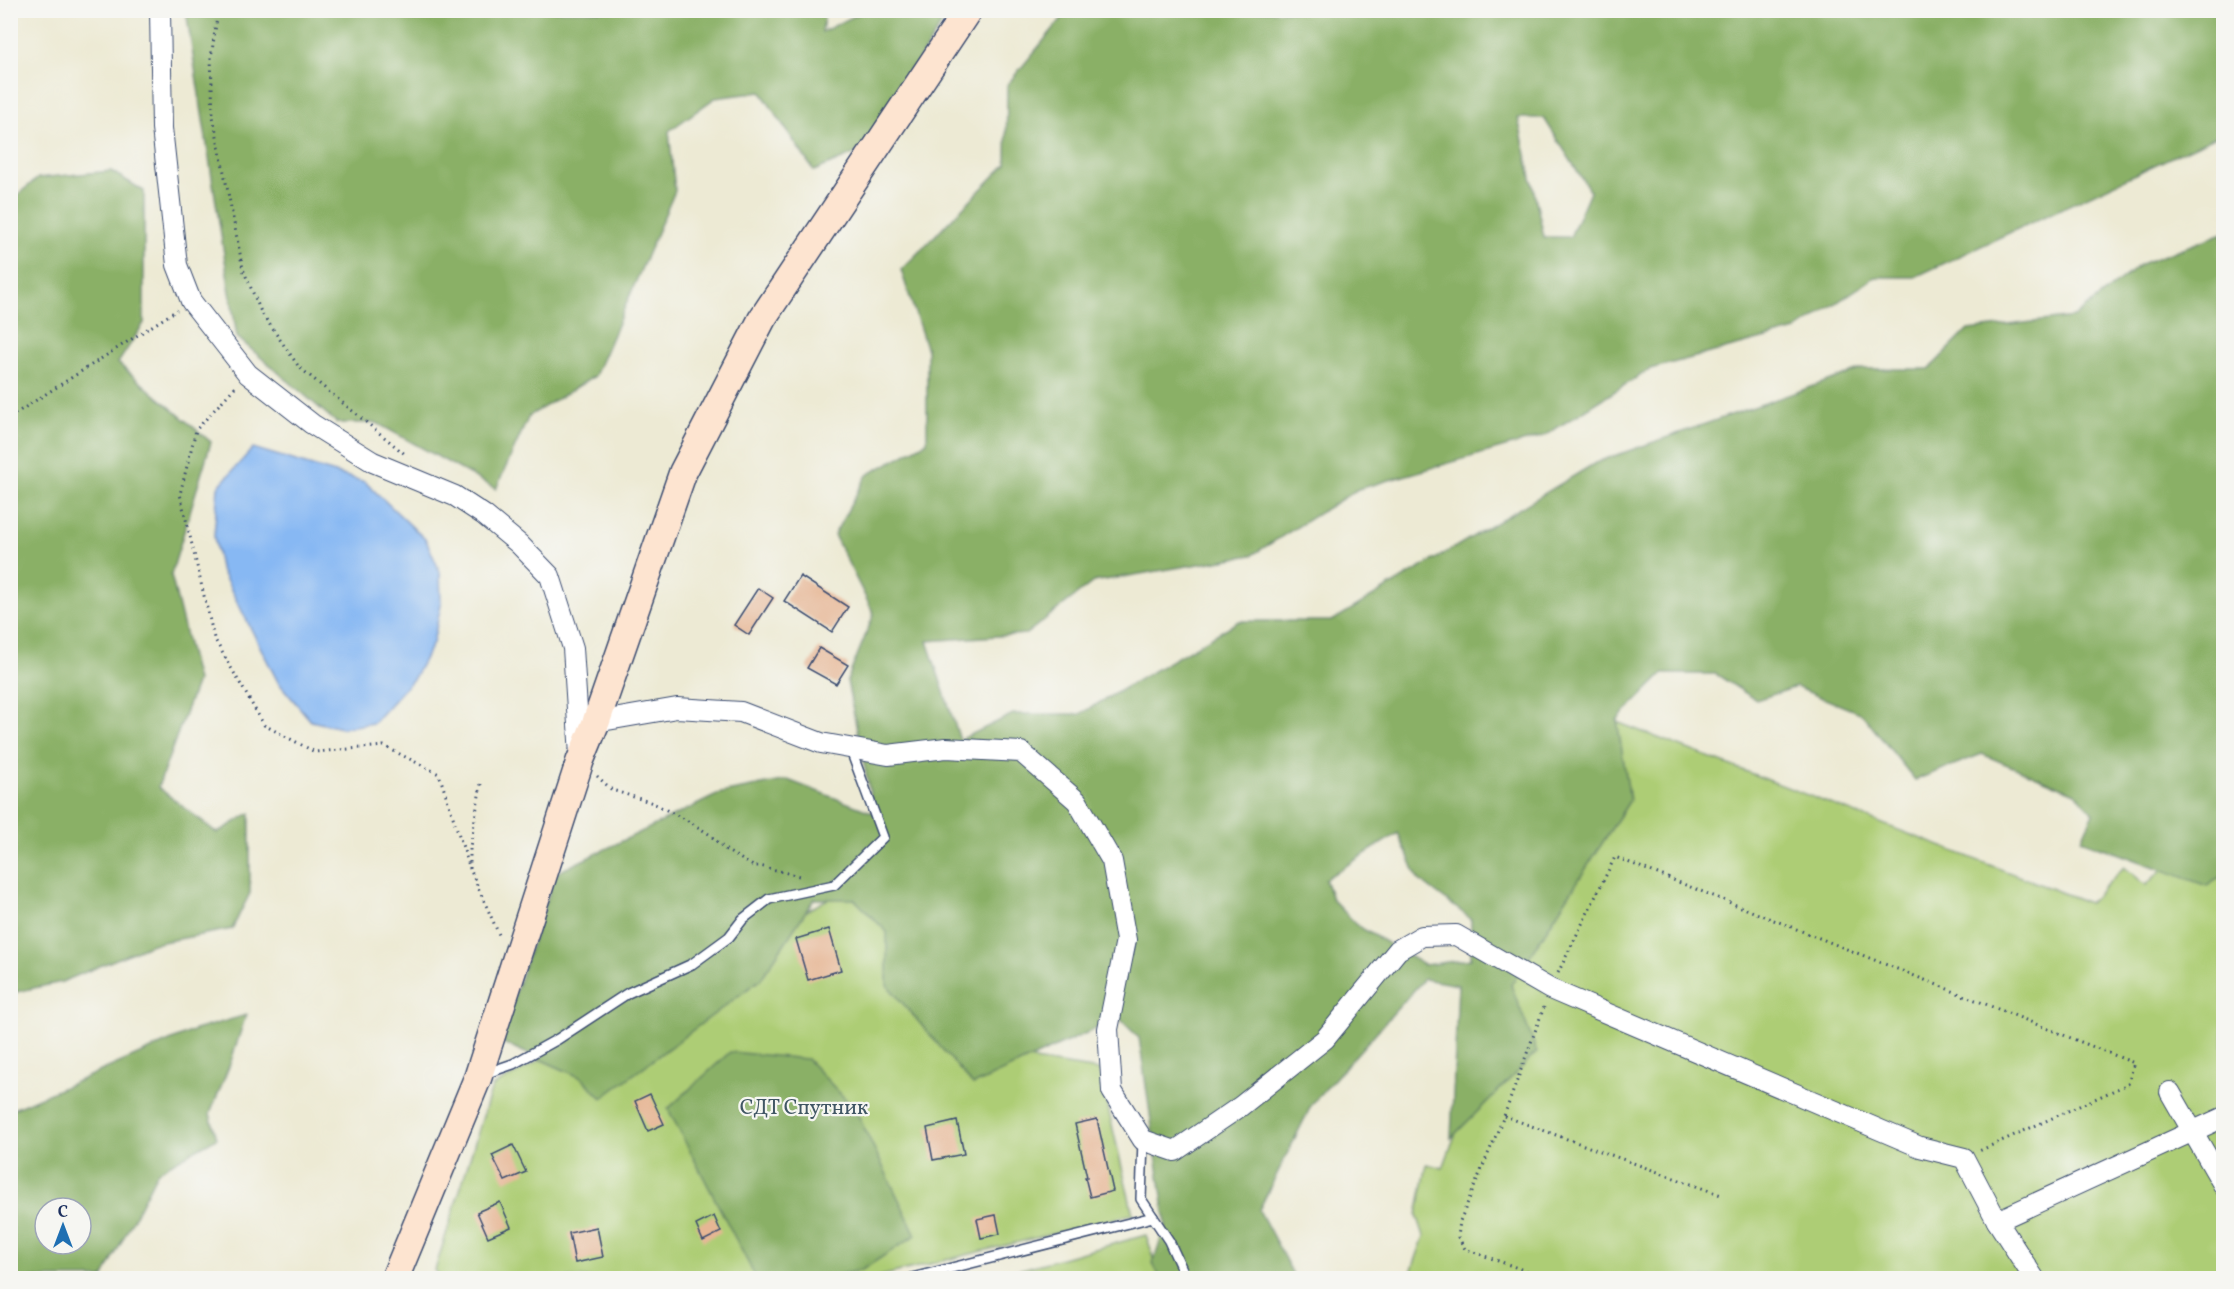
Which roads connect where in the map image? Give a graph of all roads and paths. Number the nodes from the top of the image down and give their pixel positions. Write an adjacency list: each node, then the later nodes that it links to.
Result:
1 (160, 10): 4 (street)
2 (218, 10): 7 (path)
3 (968, 10): 8 (main road)
4 (191, 301): 5 (street); 6 (path)
5 (248, 374): 10 (street); 12 (path)
6 (10, 417)
7 (411, 459)
8 (596, 722): 9 (street); 10 (main road)
9 (850, 748): 13 (lane); 21 (street)
10 (580, 761): 13 (path); 14 (main road)
11 (481, 784): 12 (path)
12 (470, 870): 14 (path)
13 (834, 885): 16 (lane)
14 (514, 967): 16 (main road)
15 (1550, 989): 18 (path); 21 (street); 22 (street); 22 (path)
16 (478, 1077): 27 (main road)
17 (2170, 1092): 20 (street)
18 (1504, 1116): 24 (path); 30 (path)
19 (2223, 1117): 20 (street)
20 (2192, 1131): 23 (street); 26 (street)
21 (1143, 1140): 25 (lane)
22 (1964, 1158): 26 (street)
23 (2223, 1186)
24 (1721, 1195)
25 (1153, 1217): 28 (lane); 29 (lane)
26 (1997, 1221): 31 (street)
27 (395, 1278)
28 (912, 1278)
29 (1186, 1278)
30 (1546, 1278)
31 (2034, 1278)

